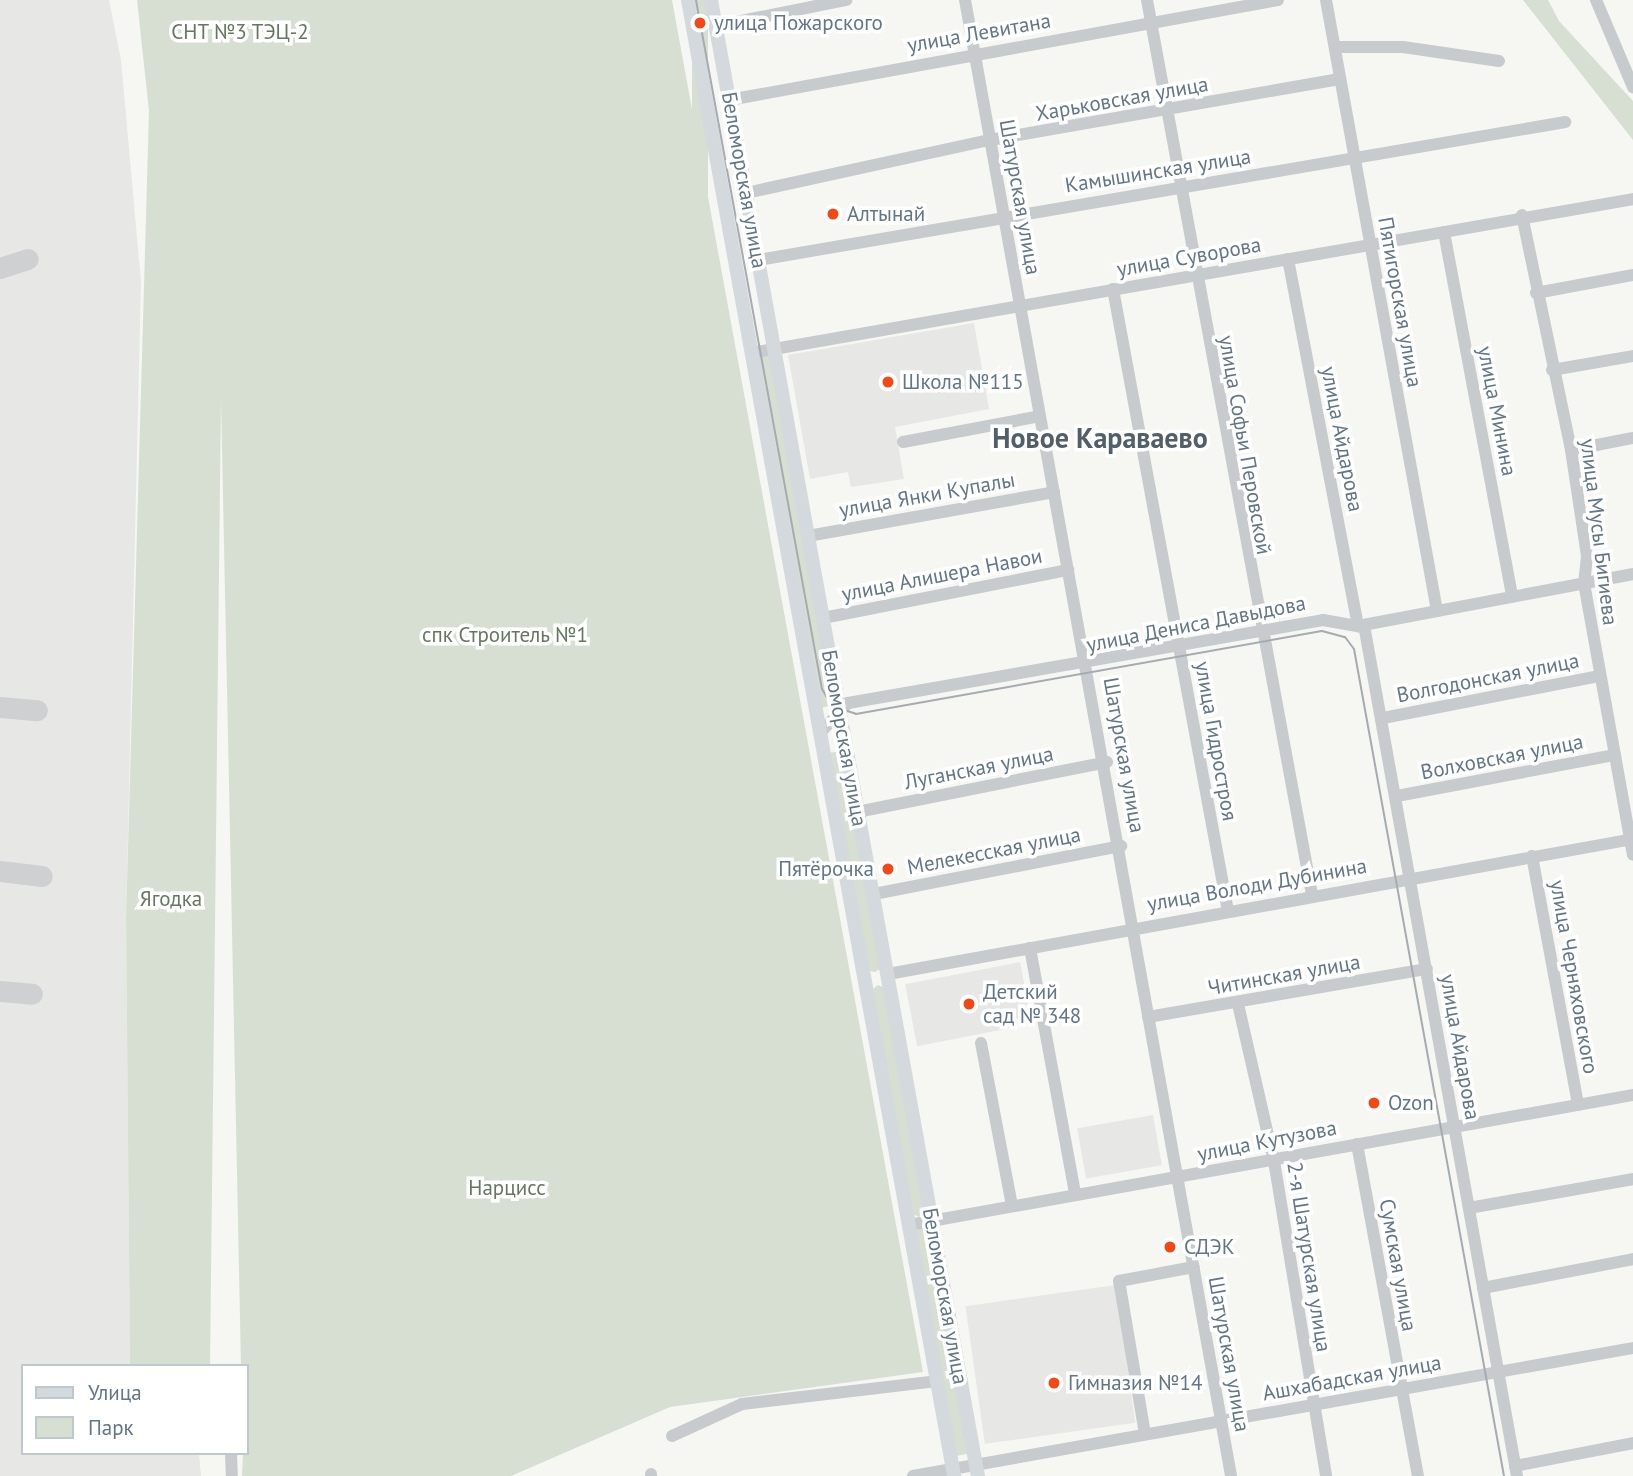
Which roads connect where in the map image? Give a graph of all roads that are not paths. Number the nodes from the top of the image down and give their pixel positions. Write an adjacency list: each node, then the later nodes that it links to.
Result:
1 (688, 0): 36 (main road, Беломорская улица)
2 (711, 0): 10 (main road, Беломорская улица)
3 (846, 0): 10 (street)
4 (965, 0): 12 (street, Шатурская улица)
5 (1147, 0): 9 (street, улица Софьи Перовской)
6 (1278, 0): 9 (street, улица Левитана)
7 (1326, 0): 11 (street, Пятигорская улица)
8 (1596, 0): 15 (street)
9 (1151, 23): 12 (street, улица Левитана); 17 (street, улица Софьи Перовской)
10 (716, 26): 16 (main road, Беломорская улица)
11 (1335, 47): 13 (street); 14 (street, Пятигорская улица)
12 (975, 53): 16 (street, улица Левитана); 19 (street, Шатурская улица)
13 (1499, 61)
14 (1340, 79): 17 (street, Харьковская улица); 20 (street, Пятигорская улица)
15 (1633, 87)
16 (729, 100): 22 (main road, Беломорская улица)
17 (1167, 112): 19 (street, Харьковская улица); 21 (street, улица Софьи Перовской)
18 (1565, 122): 20 (street, Камышинская улица)
19 (990, 140): 22 (street, Харьковская улица); 24 (street, Шатурская улица)
20 (1355, 160): 21 (street, Камышинская улица); 27 (street, Пятигорская улица)
21 (1180, 188): 24 (street, Камышинская улица); 30 (street, улица Софьи Перовской)
22 (746, 193): 29 (main road, Беломорская улица)
23 (1633, 199): 25 (street, улица Суворова)
24 (1004, 215): 29 (street, Камышинская улица); 34 (street, Шатурская улица)
25 (1522, 215): 26 (street, улица Суворова); 33 (street, улица Мусы Бигиева)
26 (1444, 232): 27 (street, улица Суворова); 48 (street, улица Минина)
27 (1370, 245): 28 (street, улица Суворова); 49 (street, Пятигорская улица)
28 (1288, 259): 30 (street, улица Суворова); 51 (street, улица Айдарова)
29 (758, 260): 35 (main road, Беломорская улица)
30 (1196, 275): 32 (street, улица Суворова); 52 (street, улица Софьи Перовской)
31 (1633, 275): 33 (street)
32 (1113, 289): 34 (street, улица Суворова); 53 (street, улица Гидростроя)
33 (1536, 293): 38 (street, улица Мусы Бигиева)
34 (1020, 303): 35 (street, улица Суворова); 39 (street, Шатурская улица)
35 (774, 349): 36 (street, улица Суворова); 44 (main road, Беломорская улица)
36 (751, 353): 58 (main road, Беломорская улица)
37 (1633, 356): 38 (street)
38 (1552, 370): 42 (street, улица Мусы Бигиева)
39 (1040, 416): 41 (street); 43 (street, Шатурская улица)
40 (1633, 438): 42 (street)
41 (903, 442)
42 (1571, 450): 47 (street, улица Мусы Бигиева)
43 (1054, 492): 44 (street, улица Янки Купалы); 45 (street, Шатурская улица)
44 (808, 536): 50 (main road, Беломорская улица)
45 (1068, 570): 50 (street, улица Алишера Навои); 54 (street, Шатурская улица)
46 (1633, 574): 47 (street, улица Дениса Давыдова)
47 (1584, 583): 48 (street, улица Дениса Давыдова); 55 (street, улица Мусы Бигиева)
48 (1512, 597): 49 (street, улица Дениса Давыдова)
49 (1437, 611): 51 (street, улица Дениса Давыдова)
50 (823, 618): 56 (main road, Беломорская улица)
51 (1361, 626): 52 (street, улица Дениса Давыдова); 57 (street, улица Айдарова)
52 (1259, 634): 53 (street, улица Дениса Давыдова); 69 (street, улица Софьи Перовской)
53 (1179, 648): 54 (street, улица Дениса Давыдова); 70 (street, улица Гидростроя)
54 (1087, 664): 56 (street, улица Дениса Давыдова); 60 (street, Шатурская улица)
55 (1600, 676): 57 (street, Волгодонская улица); 59 (street, улица Мусы Бигиева)
56 (839, 709): 58 (street); 62 (main road, Беломорская улица)
57 (1382, 718): 61 (street, улица Айдарова)
58 (820, 733): 75 (main road, Беломорская улица)
59 (1615, 755): 61 (street, Волховская улица); 63 (street, улица Мусы Бигиева)
60 (1107, 762): 62 (street, Луганская улица); 64 (street, Шатурская улица)
61 (1396, 796): 67 (street, улица Айдарова)
62 (858, 812): 68 (main road, Беломорская улица)
63 (1632, 839): 65 (street, улица Мусы Бигиева); 66 (street, улица Володи Дубинина)
64 (1121, 846): 68 (street, Мелекесская улица); 71 (street, Шатурская улица)
65 (1633, 855)
66 (1532, 856): 67 (street, улица Володи Дубинина); 80 (street, улица Черняховского)
67 (1411, 878): 69 (street, улица Володи Дубинина); 73 (street, улица Айдарова)
68 (874, 894): 74 (main road, Беломорская улица)
69 (1312, 895): 70 (street, улица Володи Дубинина)
70 (1228, 911): 71 (street, улица Володи Дубинина)
71 (1131, 928): 72 (street, улица Володи Дубинина); 77 (street, Шатурская улица)
72 (1030, 948): 74 (street, улица Володи Дубинина); 86 (street)
73 (1427, 969): 76 (street, Читинская улица); 81 (street, улица Айдарова)
74 (888, 974): 75 (main road); 89 (main road, Беломорская улица)
75 (865, 979): 90 (main road, Беломорская улица)
76 (1238, 1004): 77 (street, Читинская улица); 83 (street, 2-я Шатурская улица)
77 (1149, 1017): 84 (street, Шатурская улица)
78 (981, 1043): 87 (street)
79 (1633, 1095): 80 (street, улица Кутузова)
80 (1578, 1105): 81 (street, улица Кутузова)
81 (1454, 1126): 82 (street, улица Кутузова); 88 (street, улица Айдарова)
82 (1357, 1144): 83 (street, улица Кутузова); 97 (street, Сумская улица)
83 (1274, 1161): 84 (street, улица Кутузова); 98 (street, 2-я Шатурская улица)
84 (1178, 1177): 86 (street, улица Кутузова); 92 (street, Шатурская улица)
85 (1633, 1180): 88 (street)
86 (1075, 1194): 87 (street, улица Кутузова)
87 (1012, 1206): 89 (street, улица Кутузова)
88 (1469, 1208): 93 (street, улица Айдарова)
89 (931, 1221): 90 (street, улица Кутузова); 104 (main road, Беломорская улица)
90 (909, 1225): 96 (main road, Беломорская улица)
91 (1633, 1259): 93 (street)
92 (1194, 1267): 99 (street, Шатурская улица); 100 (street)
93 (1483, 1287): 95 (street, улица Айдарова)
94 (1633, 1348): 95 (street, Ашхабадская улица)
95 (1498, 1372): 97 (street, Ашхабадская улица); 105 (street, улица Айдарова)
96 (937, 1381): 101 (street); 106 (main road, Беломорская улица)
97 (1400, 1389): 98 (street, Ашхабадская улица); 111 (street, Сумская улица)
98 (1314, 1404): 99 (street, Ашхабадская улица); 110 (street, 2-я Шатурская улица)
99 (1221, 1420): 100 (street, Ашхабадская улица); 109 (street, Шатурская улица)
100 (1145, 1434): 104 (street, Ашхабадская улица)
101 (671, 1437)
102 (1633, 1443): 105 (street)
103 (231, 1455): 107 (street)
104 (977, 1470): 106 (street, Ашхабадская улица)
105 (1516, 1471)
106 (954, 1472): 108 (street, Ашхабадская улица)
107 (232, 1476)
108 (913, 1476)
109 (1231, 1476)
110 (1326, 1476)
111 (1418, 1476)

